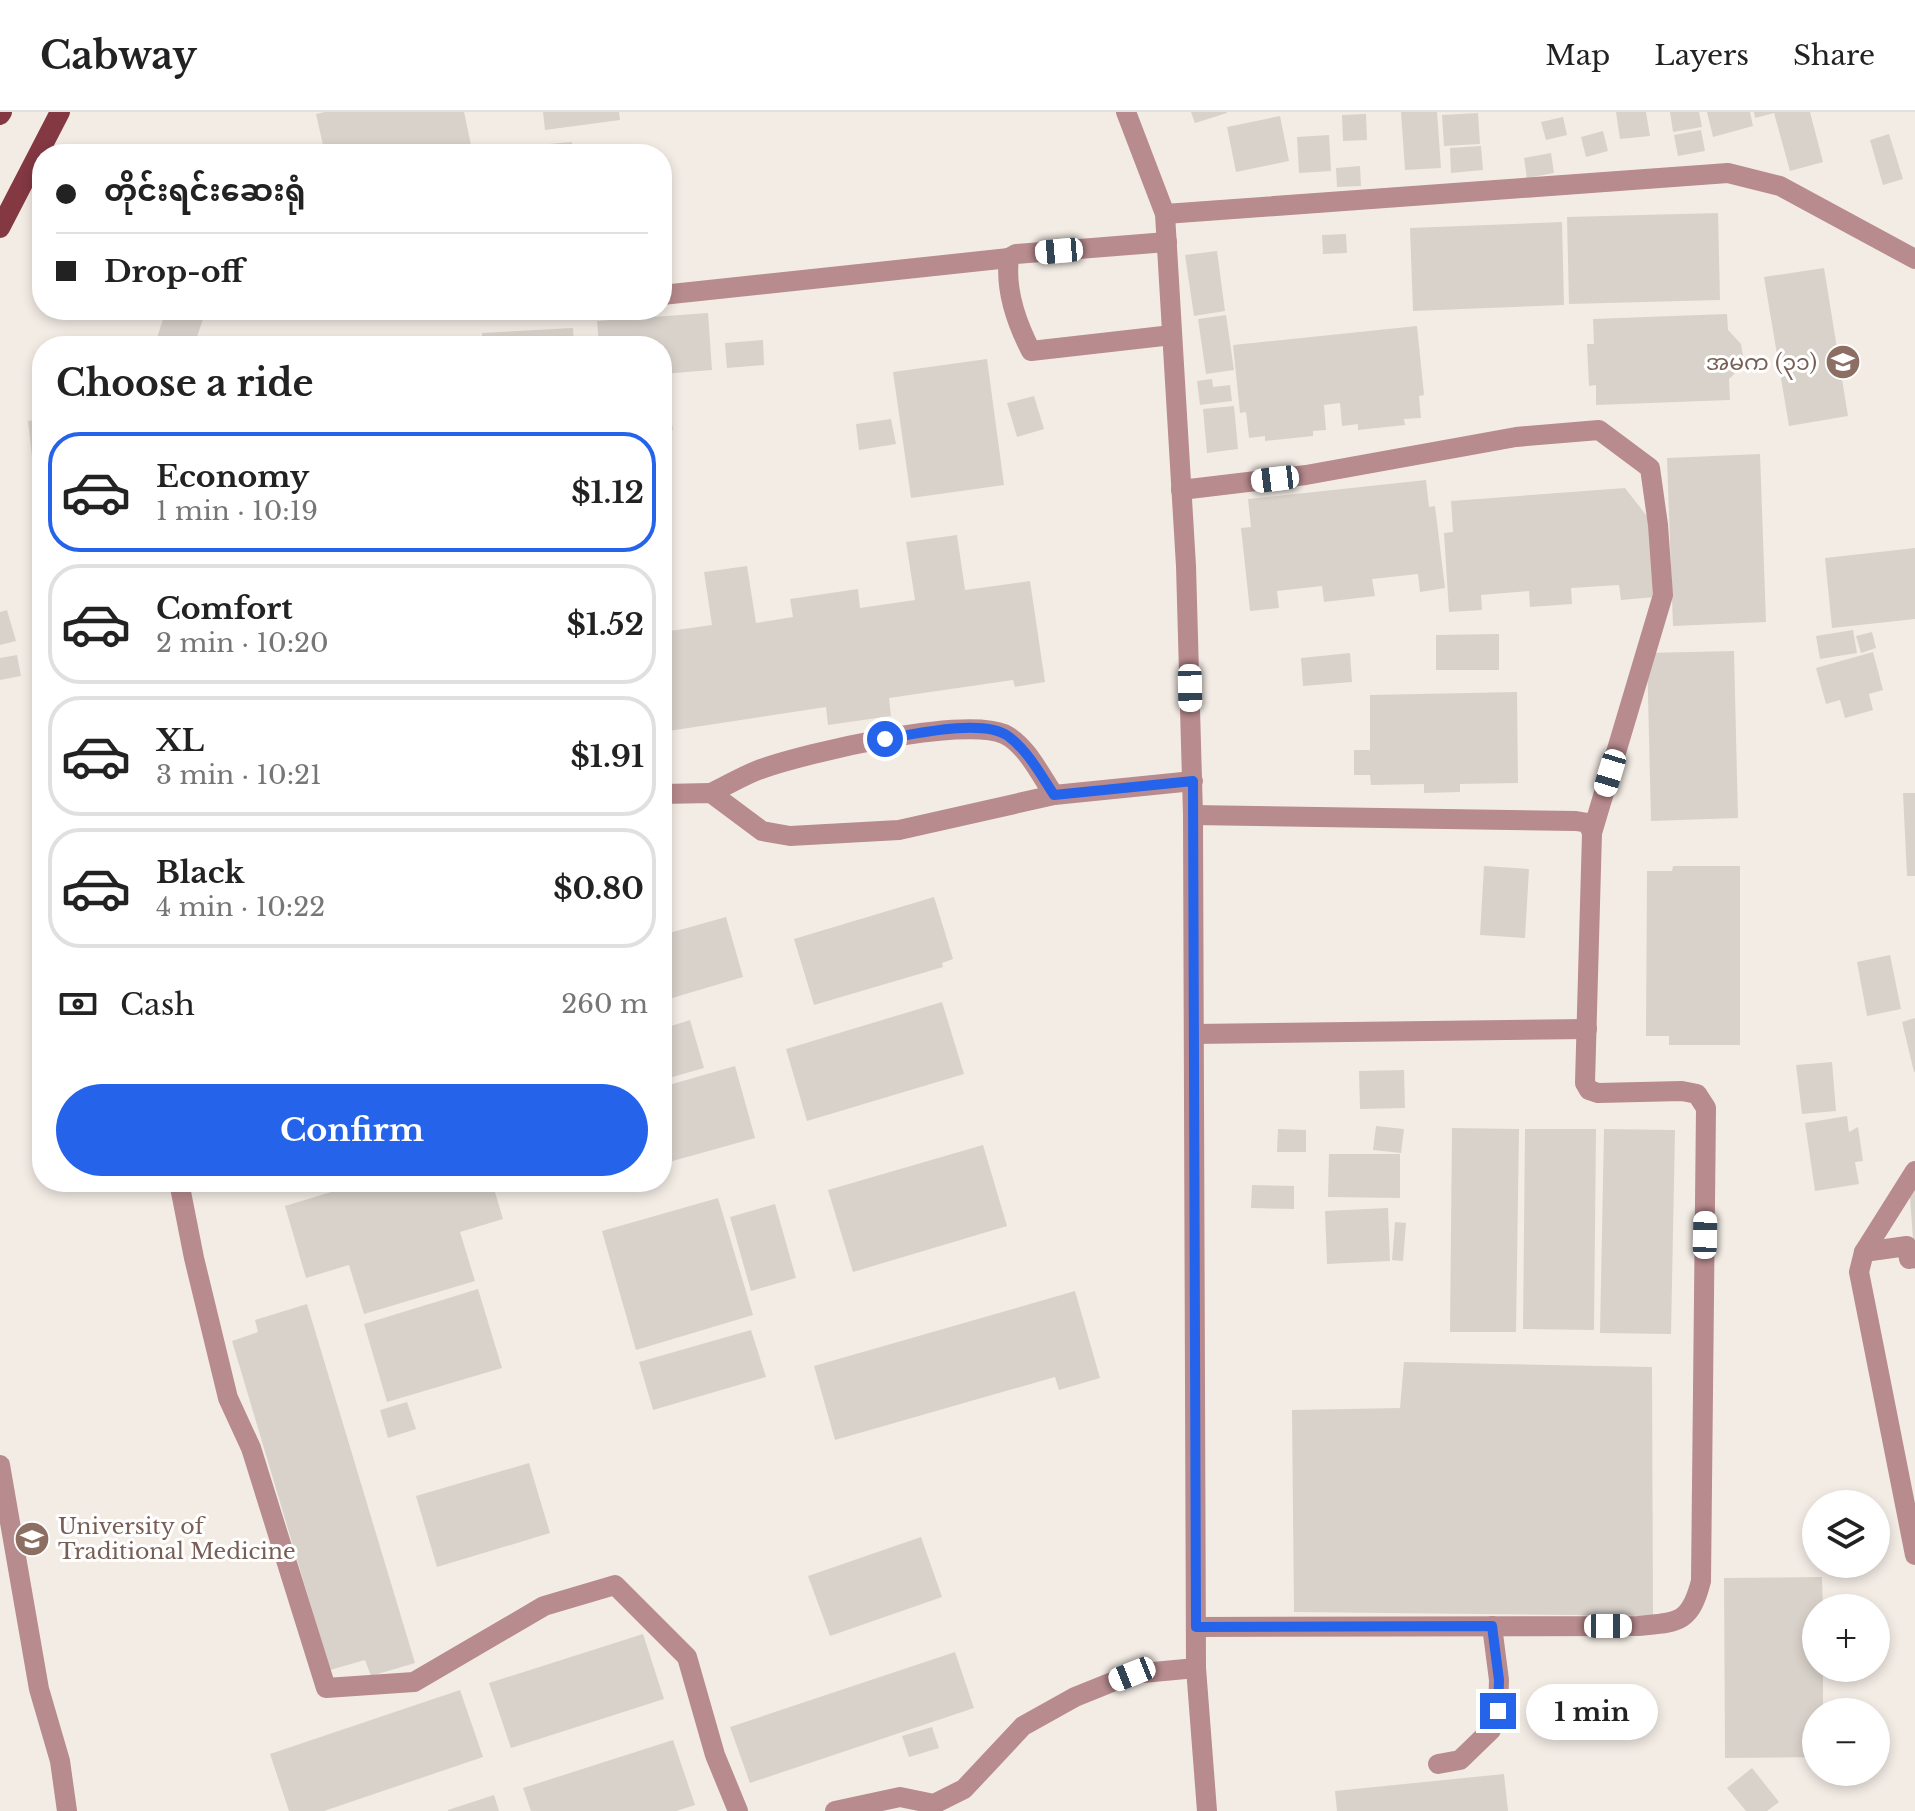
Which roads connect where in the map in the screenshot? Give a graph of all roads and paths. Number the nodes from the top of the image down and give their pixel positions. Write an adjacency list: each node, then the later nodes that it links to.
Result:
1 (60, 112): 3 (main road)
2 (1126, 112): 5 (street)
3 (43, 144)
4 (32, 166): 6 (main road)
5 (1165, 214): 7 (street); 9 (street)
6 (0, 228)
7 (1167, 242): 8 (street); 11 (street)
8 (1009, 258): 10 (street); 11 (street)
9 (1915, 259)
10 (672, 294)
11 (1172, 335): 12 (street)
12 (1181, 490): 13 (street); 18 (street)
13 (1193, 781): 16 (street); 17 (street)
14 (711, 793): 15 (street); 16 (street); 16 (street)
15 (672, 794)
16 (1054, 795)
17 (1193, 815): 18 (street); 20 (street)
18 (1592, 833): 19 (street)
19 (1587, 1029): 20 (street); 27 (street)
20 (1194, 1034): 28 (street)
21 (1915, 1171): 23 (street)
22 (181, 1192): 32 (street)
23 (1864, 1252): 24 (street); 26 (street)
24 (1915, 1258)
25 (0, 1465): 31 (street)
26 (1915, 1555)
27 (1492, 1626): 28 (street); 30 (street)
28 (1196, 1627): 29 (street)
29 (1196, 1668): 33 (street); 34 (street)
30 (1438, 1764)
31 (67, 1811)
32 (738, 1811)
33 (835, 1811)
34 (1207, 1811)

